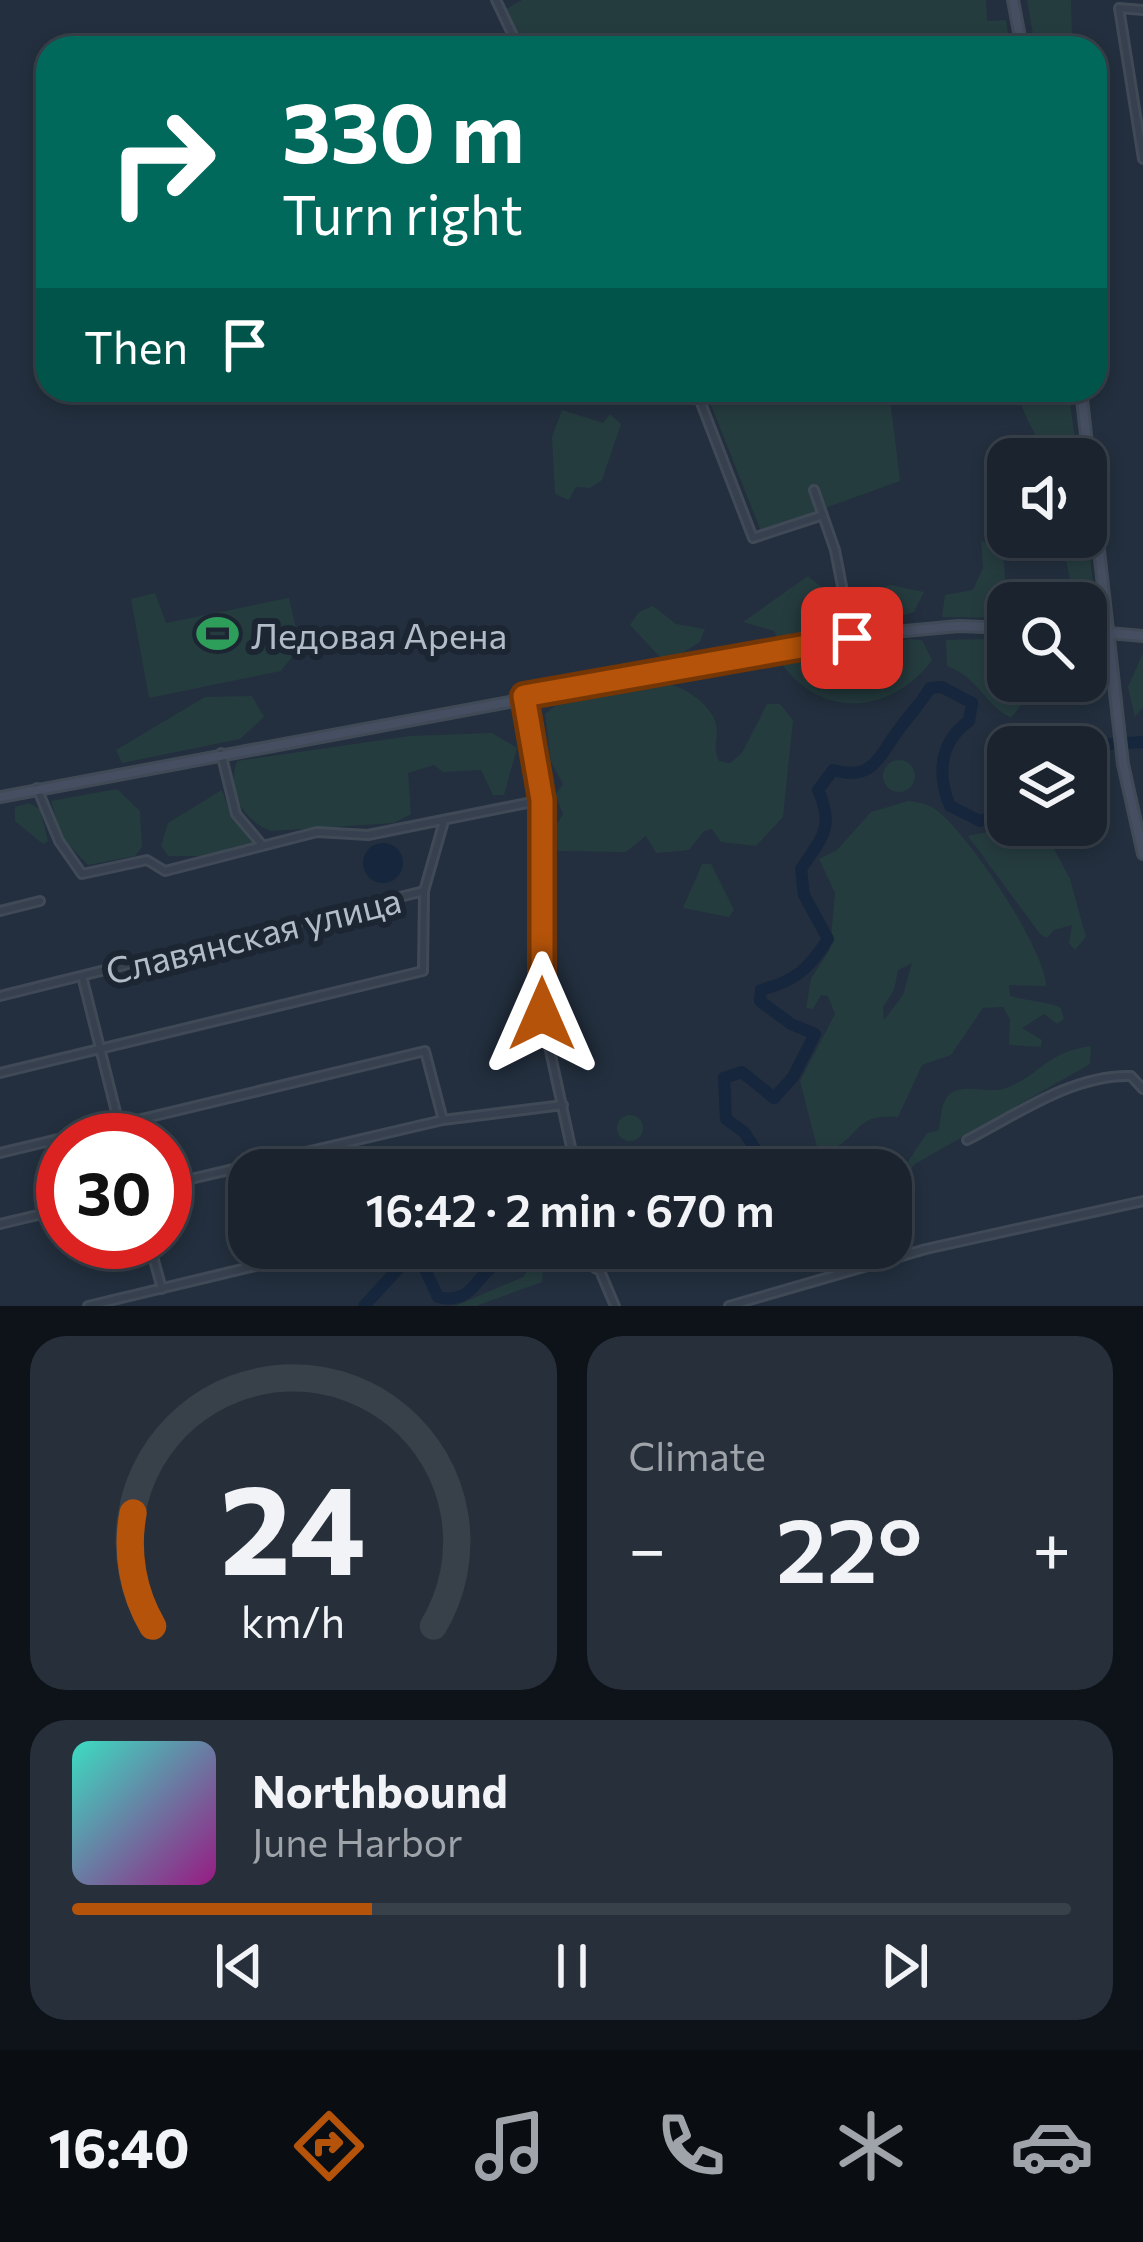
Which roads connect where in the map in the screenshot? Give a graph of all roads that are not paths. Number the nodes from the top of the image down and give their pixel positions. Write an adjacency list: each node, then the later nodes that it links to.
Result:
1 (496, 0): 4 (street)
2 (1013, 0): 5 (main road)
3 (1143, 10): 6 (street)
4 (513, 36)
5 (1020, 36)
6 (1143, 159)
7 (701, 402): 10 (street)
8 (1082, 402): 13 (main road)
9 (814, 490): 10 (street)
10 (823, 515): 15 (street)
11 (987, 627): 15 (main road)
12 (1107, 632): 13 (main road)
13 (1110, 632): 14 (main road); 23 (main road)
14 (1143, 636)
15 (852, 638): 16 (main road)
16 (524, 696): 17 (main road); 20 (street)
17 (221, 753): 18 (main road); 22 (street)
18 (37, 788): 19 (main road); 22 (street)
19 (0, 797)
20 (542, 800): 21 (street); 32 (street)
21 (444, 821): 22 (street); 24 (street)
22 (262, 846)
23 (1143, 854)
24 (424, 891): 27 (street, Славянская улица); 29 (street)
25 (40, 901): 26 (street)
26 (0, 911)
27 (82, 976): 28 (street, Славянская улица); 29 (street)
28 (0, 996)
29 (101, 1050): 30 (street); 33 (street)
30 (0, 1072)
31 (1143, 1089): 36 (street)
32 (563, 1105): 35 (street); 38 (street)
33 (116, 1113)
34 (166, 1113): 35 (street)
35 (443, 1120): 40 (street)
36 (967, 1140)
37 (36, 1144): 39 (street)
38 (572, 1149)
39 (0, 1153)
40 (192, 1179)
41 (1143, 1201): 50 (street)
42 (36, 1215): 43 (street)
43 (0, 1224)
44 (156, 1269): 47 (street)
45 (244, 1269): 47 (street)
46 (597, 1269): 49 (street)
47 (162, 1289): 48 (street)
48 (88, 1306)
49 (615, 1306)
50 (729, 1306)

